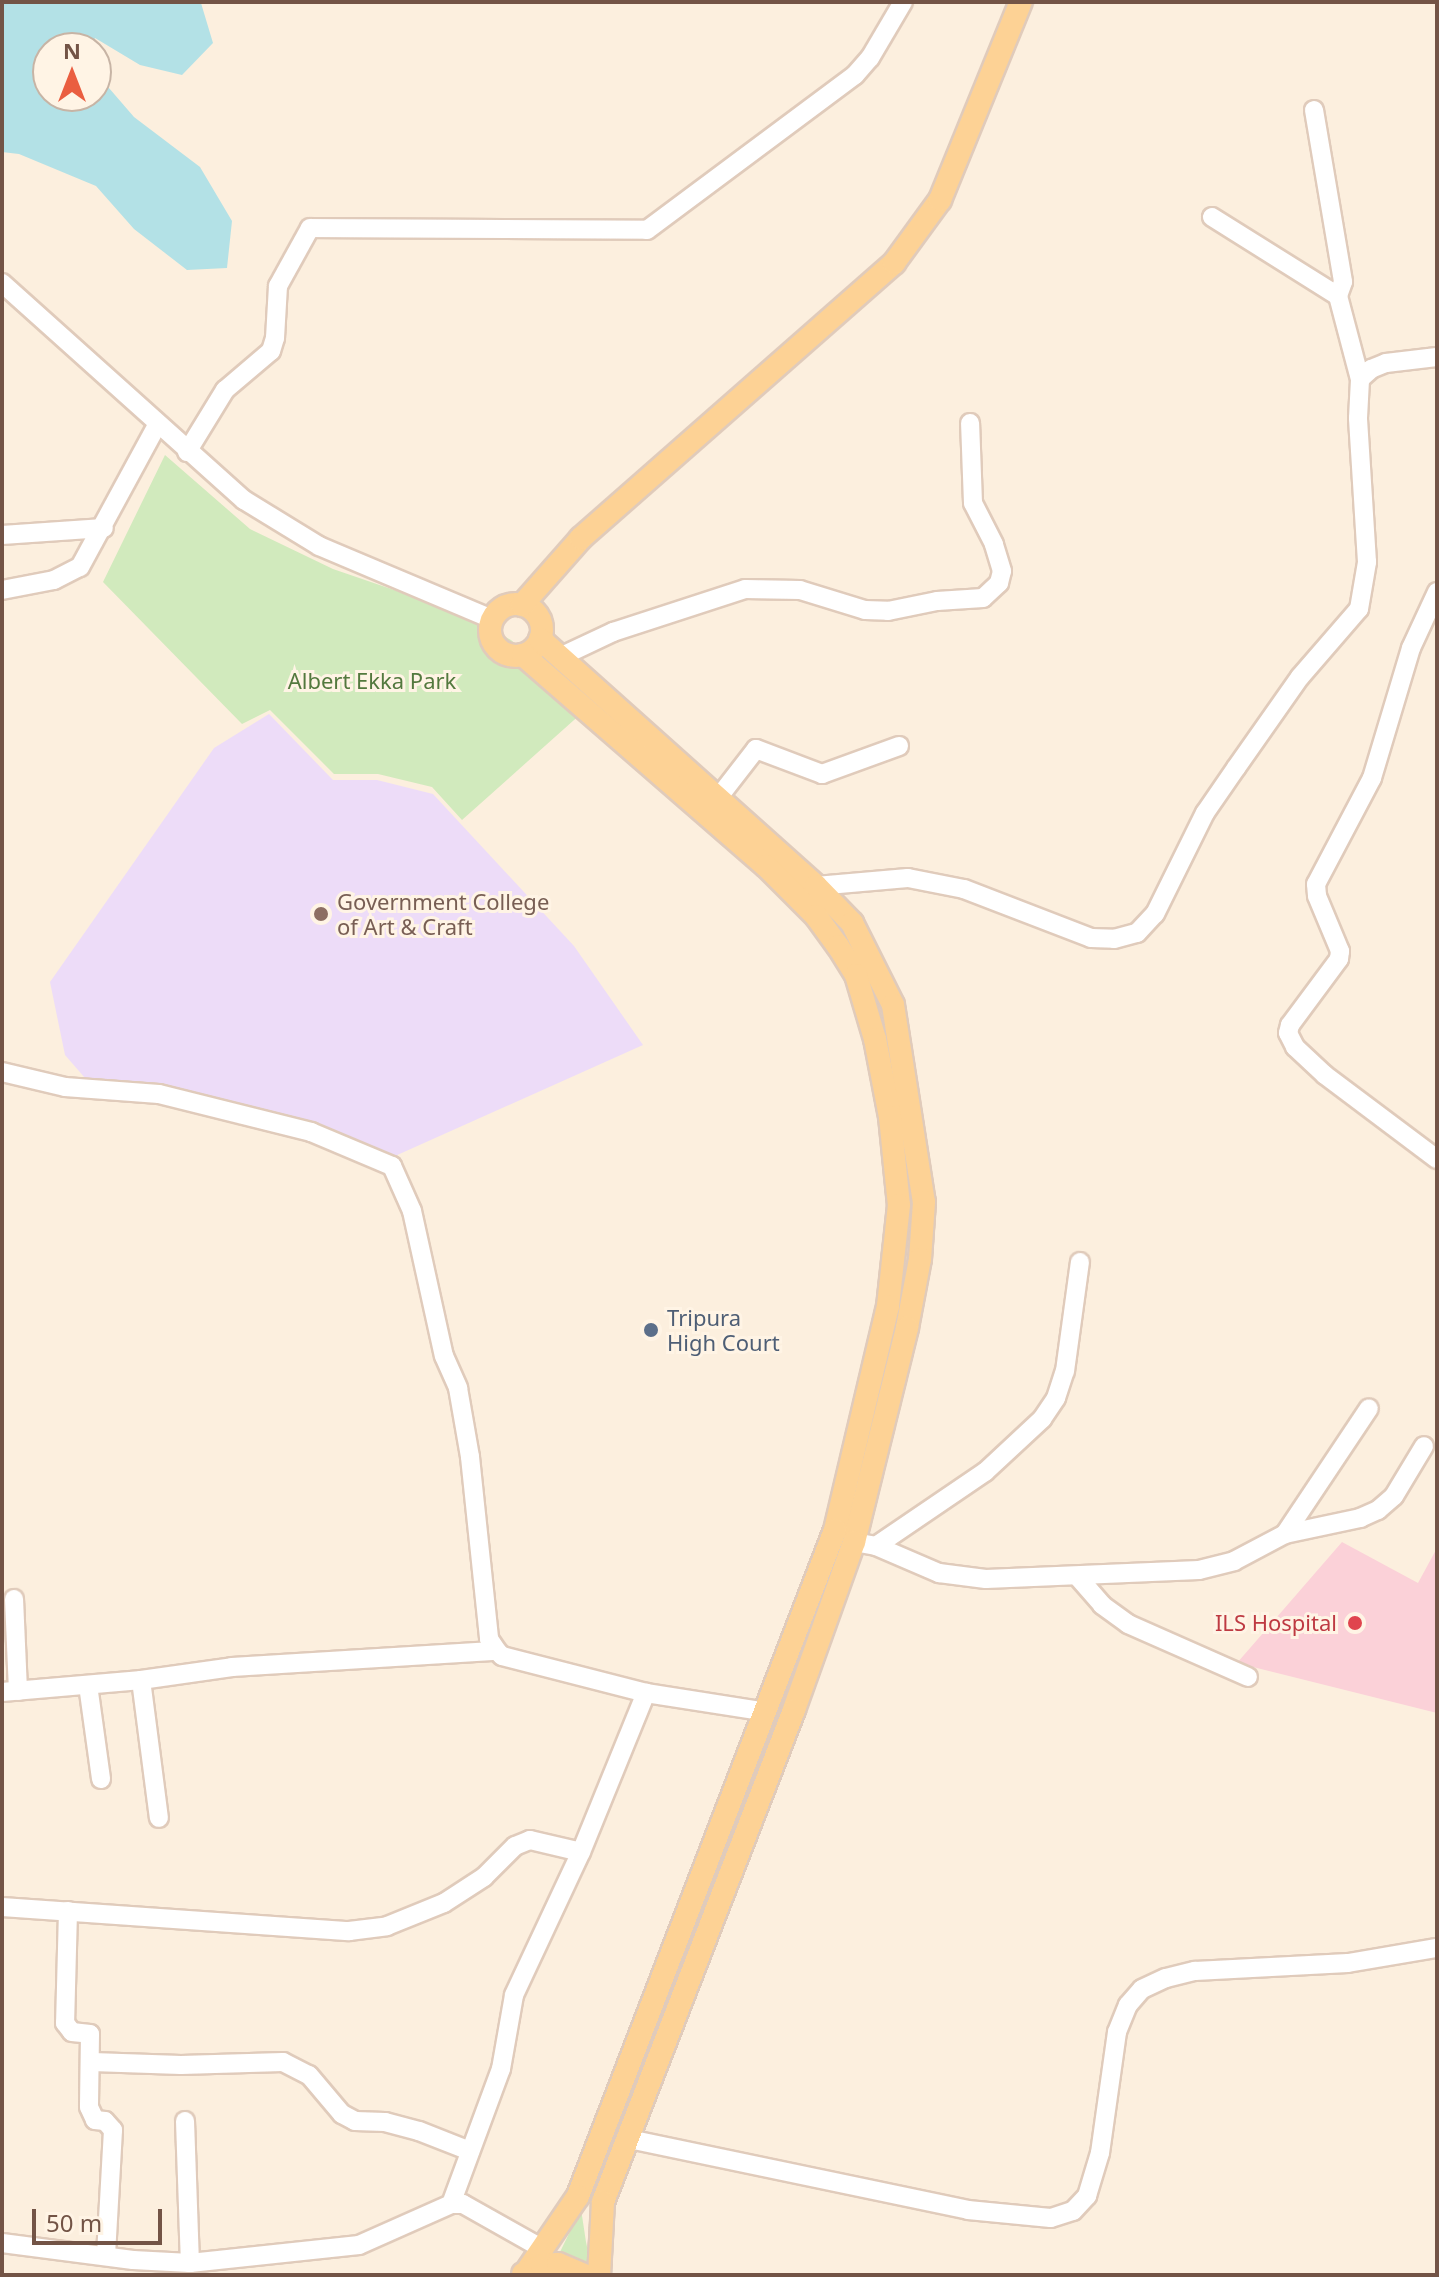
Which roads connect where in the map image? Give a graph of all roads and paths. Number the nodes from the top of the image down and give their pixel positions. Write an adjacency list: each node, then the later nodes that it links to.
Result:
1 (903, 2): 11 (street)
2 (1021, 2): 16 (main road)
3 (1314, 110): 6 (street)
4 (1212, 217): 6 (street)
5 (2, 283): 10 (street)
6 (1338, 296): 8 (street)
7 (1437, 357): 8 (street)
8 (1360, 379): 23 (street)
9 (970, 423): 20 (street)
10 (157, 425): 11 (street); 12 (street)
11 (187, 452): 17 (street)
12 (104, 528): 13 (street); 14 (street)
13 (2, 535)
14 (2, 590)
15 (1437, 592): 25 (street)
16 (522, 605): 17 (main road); 18 (main road)
17 (492, 619): 19 (main road)
18 (540, 639): 19 (main road); 20 (main road)
19 (523, 655): 39 (main road)
20 (560, 657): 22 (main road)
21 (899, 746): 22 (street)
22 (718, 798): 23 (main road)
23 (816, 886): 30 (main road)
24 (2, 1072): 33 (street)
25 (1437, 1159)
26 (1080, 1262): 30 (street)
27 (1369, 1408): 29 (street)
28 (1424, 1446): 29 (street)
29 (1285, 1534): 31 (street)
30 (865, 1544): 31 (street); 48 (main road)
31 (1078, 1577): 34 (street)
32 (14, 1599): 37 (street)
33 (497, 1651): 35 (street); 38 (street)
34 (1248, 1677)
35 (141, 1680): 36 (street); 41 (street)
36 (88, 1685): 37 (street); 40 (street)
37 (10, 1691)
38 (646, 1693): 39 (street); 42 (street)
39 (767, 1712): 52 (main road)
40 (101, 1779)
41 (159, 1818)
42 (581, 1852): 44 (street); 49 (street)
43 (2, 1907): 44 (street)
44 (68, 1911): 46 (street)
45 (1437, 1948): 48 (street)
46 (92, 2062): 49 (street); 53 (street)
47 (185, 2121): 54 (street)
48 (629, 2139): 57 (main road)
49 (470, 2151): 50 (street)
50 (451, 2204): 52 (street); 54 (street)
51 (2, 2243): 53 (street)
52 (543, 2249): 55 (main road)
53 (115, 2263): 54 (street)
54 (190, 2263)
55 (525, 2273): 56 (main road)
56 (584, 2275)
57 (599, 2275)

